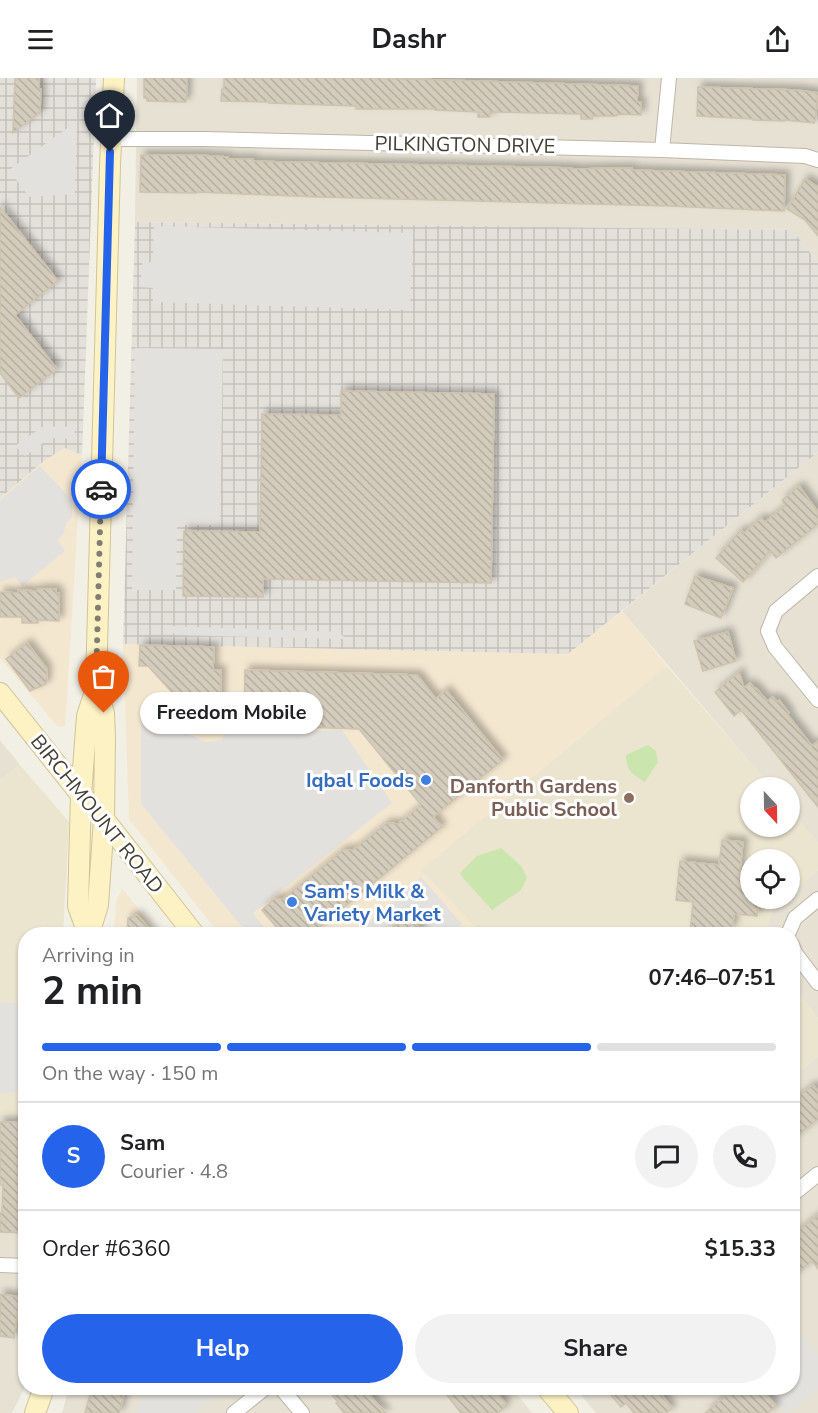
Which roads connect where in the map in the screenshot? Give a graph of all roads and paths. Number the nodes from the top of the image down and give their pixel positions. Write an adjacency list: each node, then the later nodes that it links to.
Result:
1 (114, 78): 3 (main road)
2 (669, 78): 4 (street)
3 (111, 139): 4 (street, PILKINGTON DRIVE); 7 (main road)
4 (662, 150): 5 (street, PILKINGTON DRIVE)
5 (818, 160)
6 (818, 576): 9 (street)
7 (96, 689): 10 (main road); 11 (main road)
8 (0, 693): 10 (main road, BIRCHMOUNT ROAD)
9 (818, 700)
10 (81, 795): 11 (main road, BIRCHMOUNT ROAD); 13 (main road)
11 (104, 819): 14 (main road); 15 (main road, BIRCHMOUNT ROAD)
12 (818, 899): 16 (street)
13 (86, 927)
14 (91, 927)
15 (189, 927)
16 (791, 927)
17 (800, 959): 18 (street)
18 (818, 982)
19 (818, 1174): 20 (street)
20 (800, 1189)
21 (0, 1265): 22 (street)
22 (18, 1266)
23 (41, 1395): 27 (main road)
24 (256, 1395): 28 (street)
25 (287, 1395): 29 (street)
26 (555, 1395): 30 (main road)
27 (35, 1413)
28 (234, 1413)
29 (302, 1413)
30 (568, 1413)

